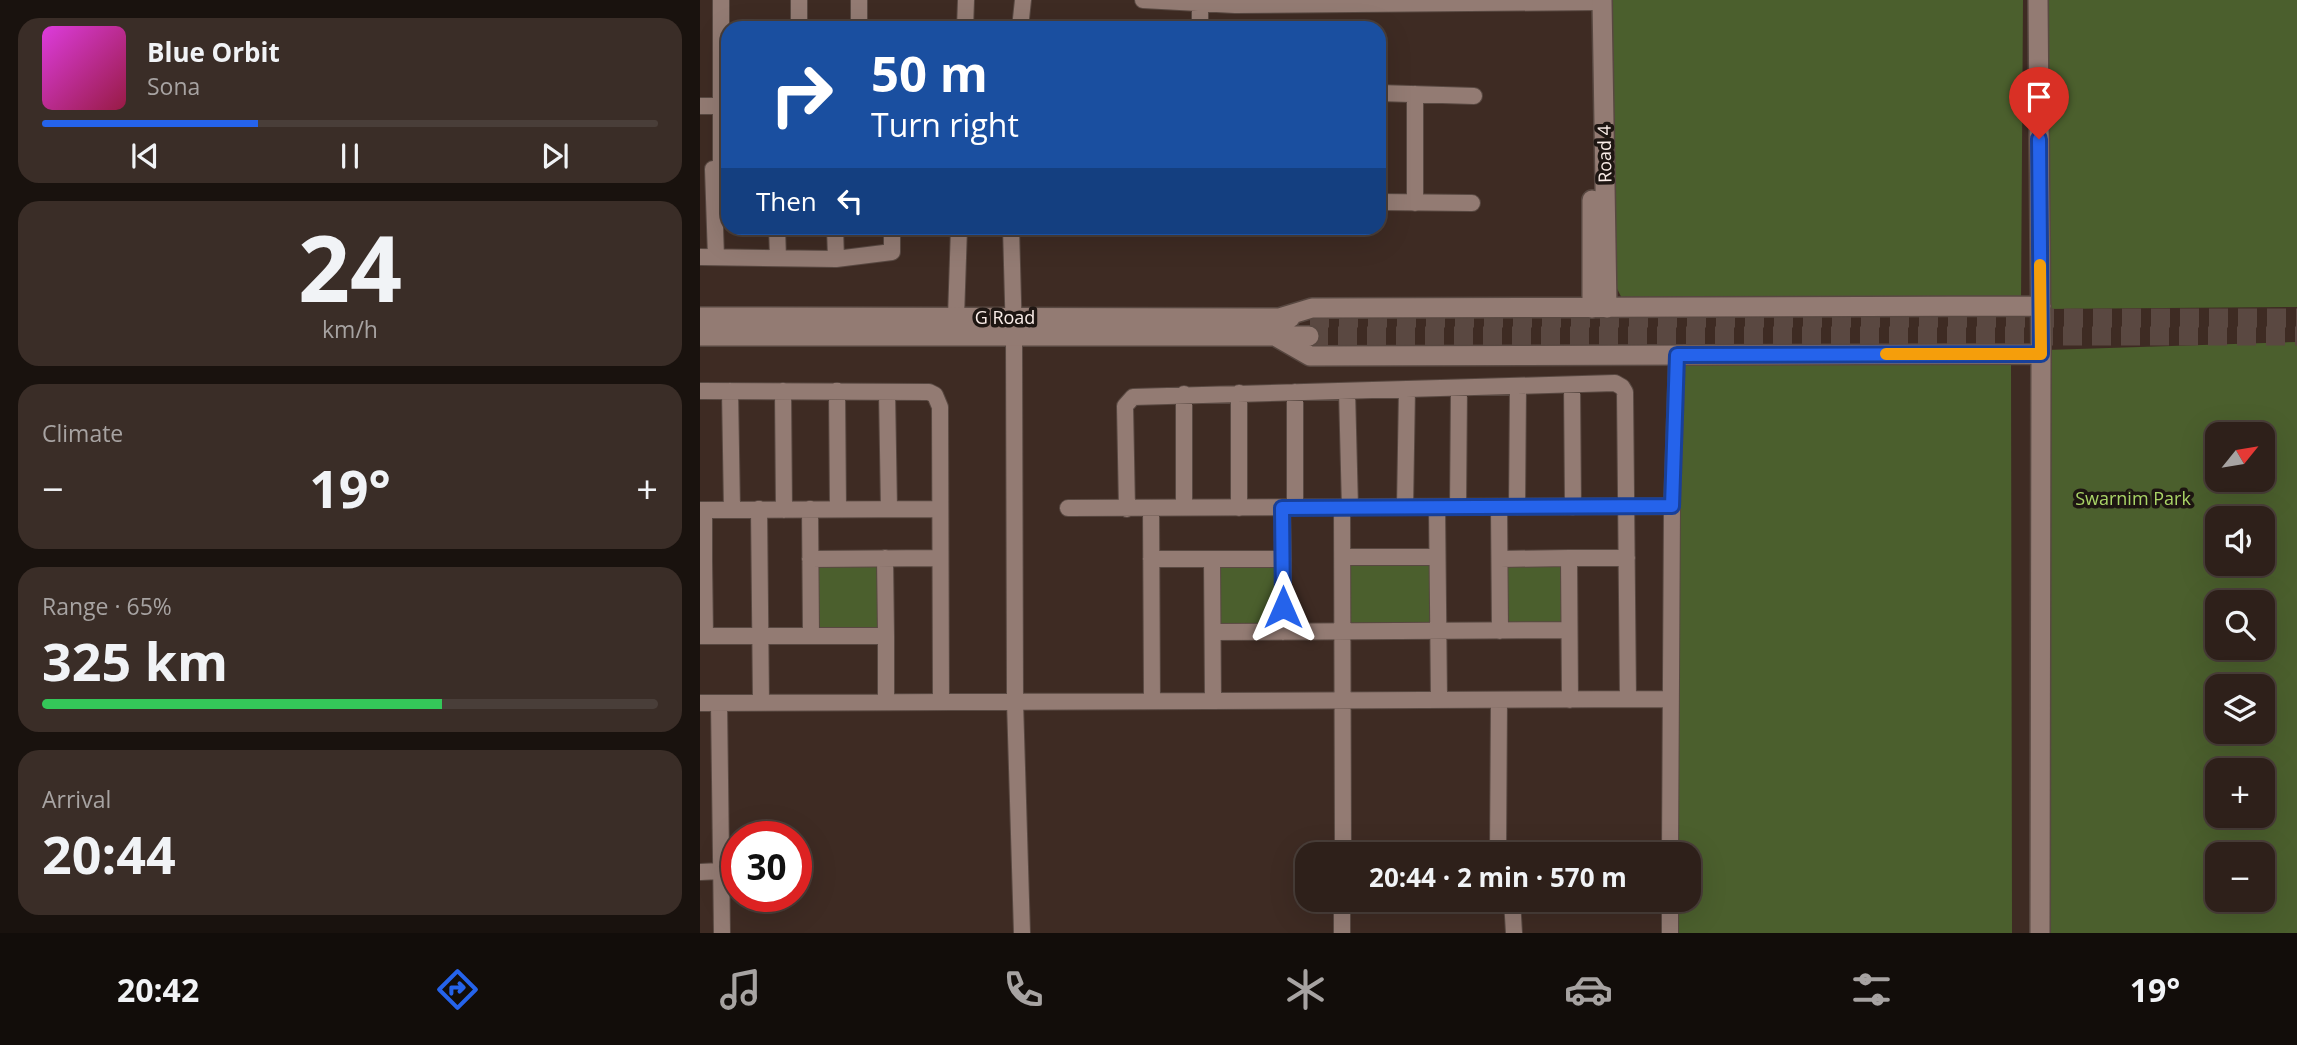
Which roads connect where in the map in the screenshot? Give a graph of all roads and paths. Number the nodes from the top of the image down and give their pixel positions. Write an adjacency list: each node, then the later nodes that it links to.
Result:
1 (721, 0): 20 (street)
2 (799, 0): 11 (street)
3 (859, 0): 12 (street)
4 (966, 0): 13 (street)
5 (1023, 0): 14 (street)
6 (1143, 0): 10 (street)
7 (2038, 0): 33 (street)
8 (1597, 1): 9 (street); 34 (street, Road 4)
9 (1423, 2): 10 (street)
10 (1200, 5): 15 (street)
11 (799, 21)
12 (859, 21)
13 (965, 21)
14 (1021, 21)
15 (1200, 21)
16 (1386, 93): 17 (street)
17 (1415, 94): 18 (street); 23 (street)
18 (1474, 96)
19 (700, 106): 20 (street)
20 (721, 106): 21 (street)
21 (716, 169): 30 (street)
22 (1386, 202): 23 (street)
23 (1415, 203): 24 (street)
24 (1472, 203)
25 (777, 235): 31 (street)
26 (835, 235): 32 (street)
27 (892, 235): 32 (street)
28 (959, 235): 36 (street)
29 (1011, 235): 37 (street)
30 (708, 257): 31 (street)
31 (778, 258): 32 (street)
32 (836, 259)
33 (2041, 306): 34 (street); 41 (street)
34 (1599, 307): 38 (street)
35 (700, 317): 36 (street, G Road)
36 (956, 317): 37 (street, G Road)
37 (1014, 327): 38 (street, G Road); 40 (street, G Road); 111 (street)
38 (1277, 327): 39 (street, G Road); 42 (street)
39 (1310, 327)
40 (700, 336)
41 (2041, 354): 42 (street); 129 (street)
42 (1677, 355): 56 (street)
43 (1572, 385): 44 (street); 61 (street); 62 (street)
44 (1517, 387): 45 (street); 60 (street)
45 (1458, 388): 46 (street); 58 (street)
46 (1407, 389): 52 (street); 68 (street)
47 (700, 391): 48 (street)
48 (730, 391): 49 (street); 77 (street)
49 (783, 391): 50 (street); 78 (street)
50 (837, 391): 51 (street); 71 (street)
51 (887, 391): 72 (street); 73 (street)
52 (1347, 391): 53 (street); 67 (street)
53 (1295, 392): 54 (street); 66 (street)
54 (1239, 393): 55 (street); 65 (street)
55 (1184, 394): 64 (street); 75 (street)
56 (1672, 506): 62 (street); 103 (street)
57 (1437, 507): 58 (street); 68 (street); 80 (street)
58 (1458, 507): 59 (street)
59 (1499, 507): 60 (street); 89 (street)
60 (1517, 507): 61 (street)
61 (1573, 507): 62 (street)
62 (1626, 507): 84 (street)
63 (1151, 508): 64 (street); 75 (street); 86 (street)
64 (1184, 508): 65 (street)
65 (1239, 508): 66 (street)
66 (1288, 508): 67 (street); 88 (street)
67 (1346, 508): 68 (street); 79 (street)
68 (1405, 508)
69 (760, 509): 77 (street); 78 (street); 98 (street)
70 (810, 509): 71 (street); 78 (street); 85 (street)
71 (838, 509): 72 (street)
72 (889, 509): 73 (street)
73 (940, 509): 82 (street)
74 (1068, 509): 75 (street)
75 (1127, 509)
76 (702, 510): 77 (street); 90 (street)
77 (732, 510)
78 (784, 510)
79 (1343, 557): 80 (street); 91 (street)
80 (1437, 557): 92 (street)
81 (885, 558): 82 (street); 85 (street); 100 (street)
82 (940, 558): 110 (street)
83 (1569, 558): 84 (street); 89 (street); 94 (street)
84 (1627, 558): 102 (street)
85 (810, 559): 99 (street)
86 (1152, 559): 87 (street); 107 (street)
87 (1212, 559): 88 (street); 95 (street)
88 (1283, 559): 96 (street)
89 (1500, 559): 93 (street)
90 (702, 560): 97 (street)
91 (1343, 631): 92 (street); 96 (street); 104 (street)
92 (1438, 631): 93 (street); 105 (street)
93 (1500, 631): 94 (street)
94 (1569, 631): 101 (street)
95 (1213, 632): 96 (street); 108 (street)
96 (1283, 632)
97 (703, 636): 98 (street)
98 (761, 636): 99 (street); 114 (street)
99 (811, 636): 100 (street)
100 (886, 636): 109 (street)
101 (1570, 699): 102 (street); 106 (street)
102 (1628, 699): 103 (street)
103 (1671, 699): 117 (street)
104 (1344, 700): 105 (street); 108 (street); 115 (street)
105 (1438, 700): 106 (street)
106 (1499, 700): 116 (street)
107 (1152, 701): 108 (street); 111 (street)
108 (1213, 701)
109 (886, 702): 110 (street); 114 (street)
110 (942, 702): 111 (street)
111 (1015, 702): 125 (street)
112 (700, 703): 113 (street)
113 (719, 703): 114 (street); 119 (street)
114 (761, 703)
115 (1343, 842)
116 (1498, 842)
117 (1670, 842)
118 (700, 872): 119 (street)
119 (721, 872)
120 (722, 912): 124 (street)
121 (1342, 912): 126 (street)
122 (1513, 912): 127 (street)
123 (1670, 912): 128 (street)
124 (722, 933)
125 (1022, 933)
126 (1342, 933)
127 (1514, 933)
128 (1670, 933)
129 (2040, 933)

